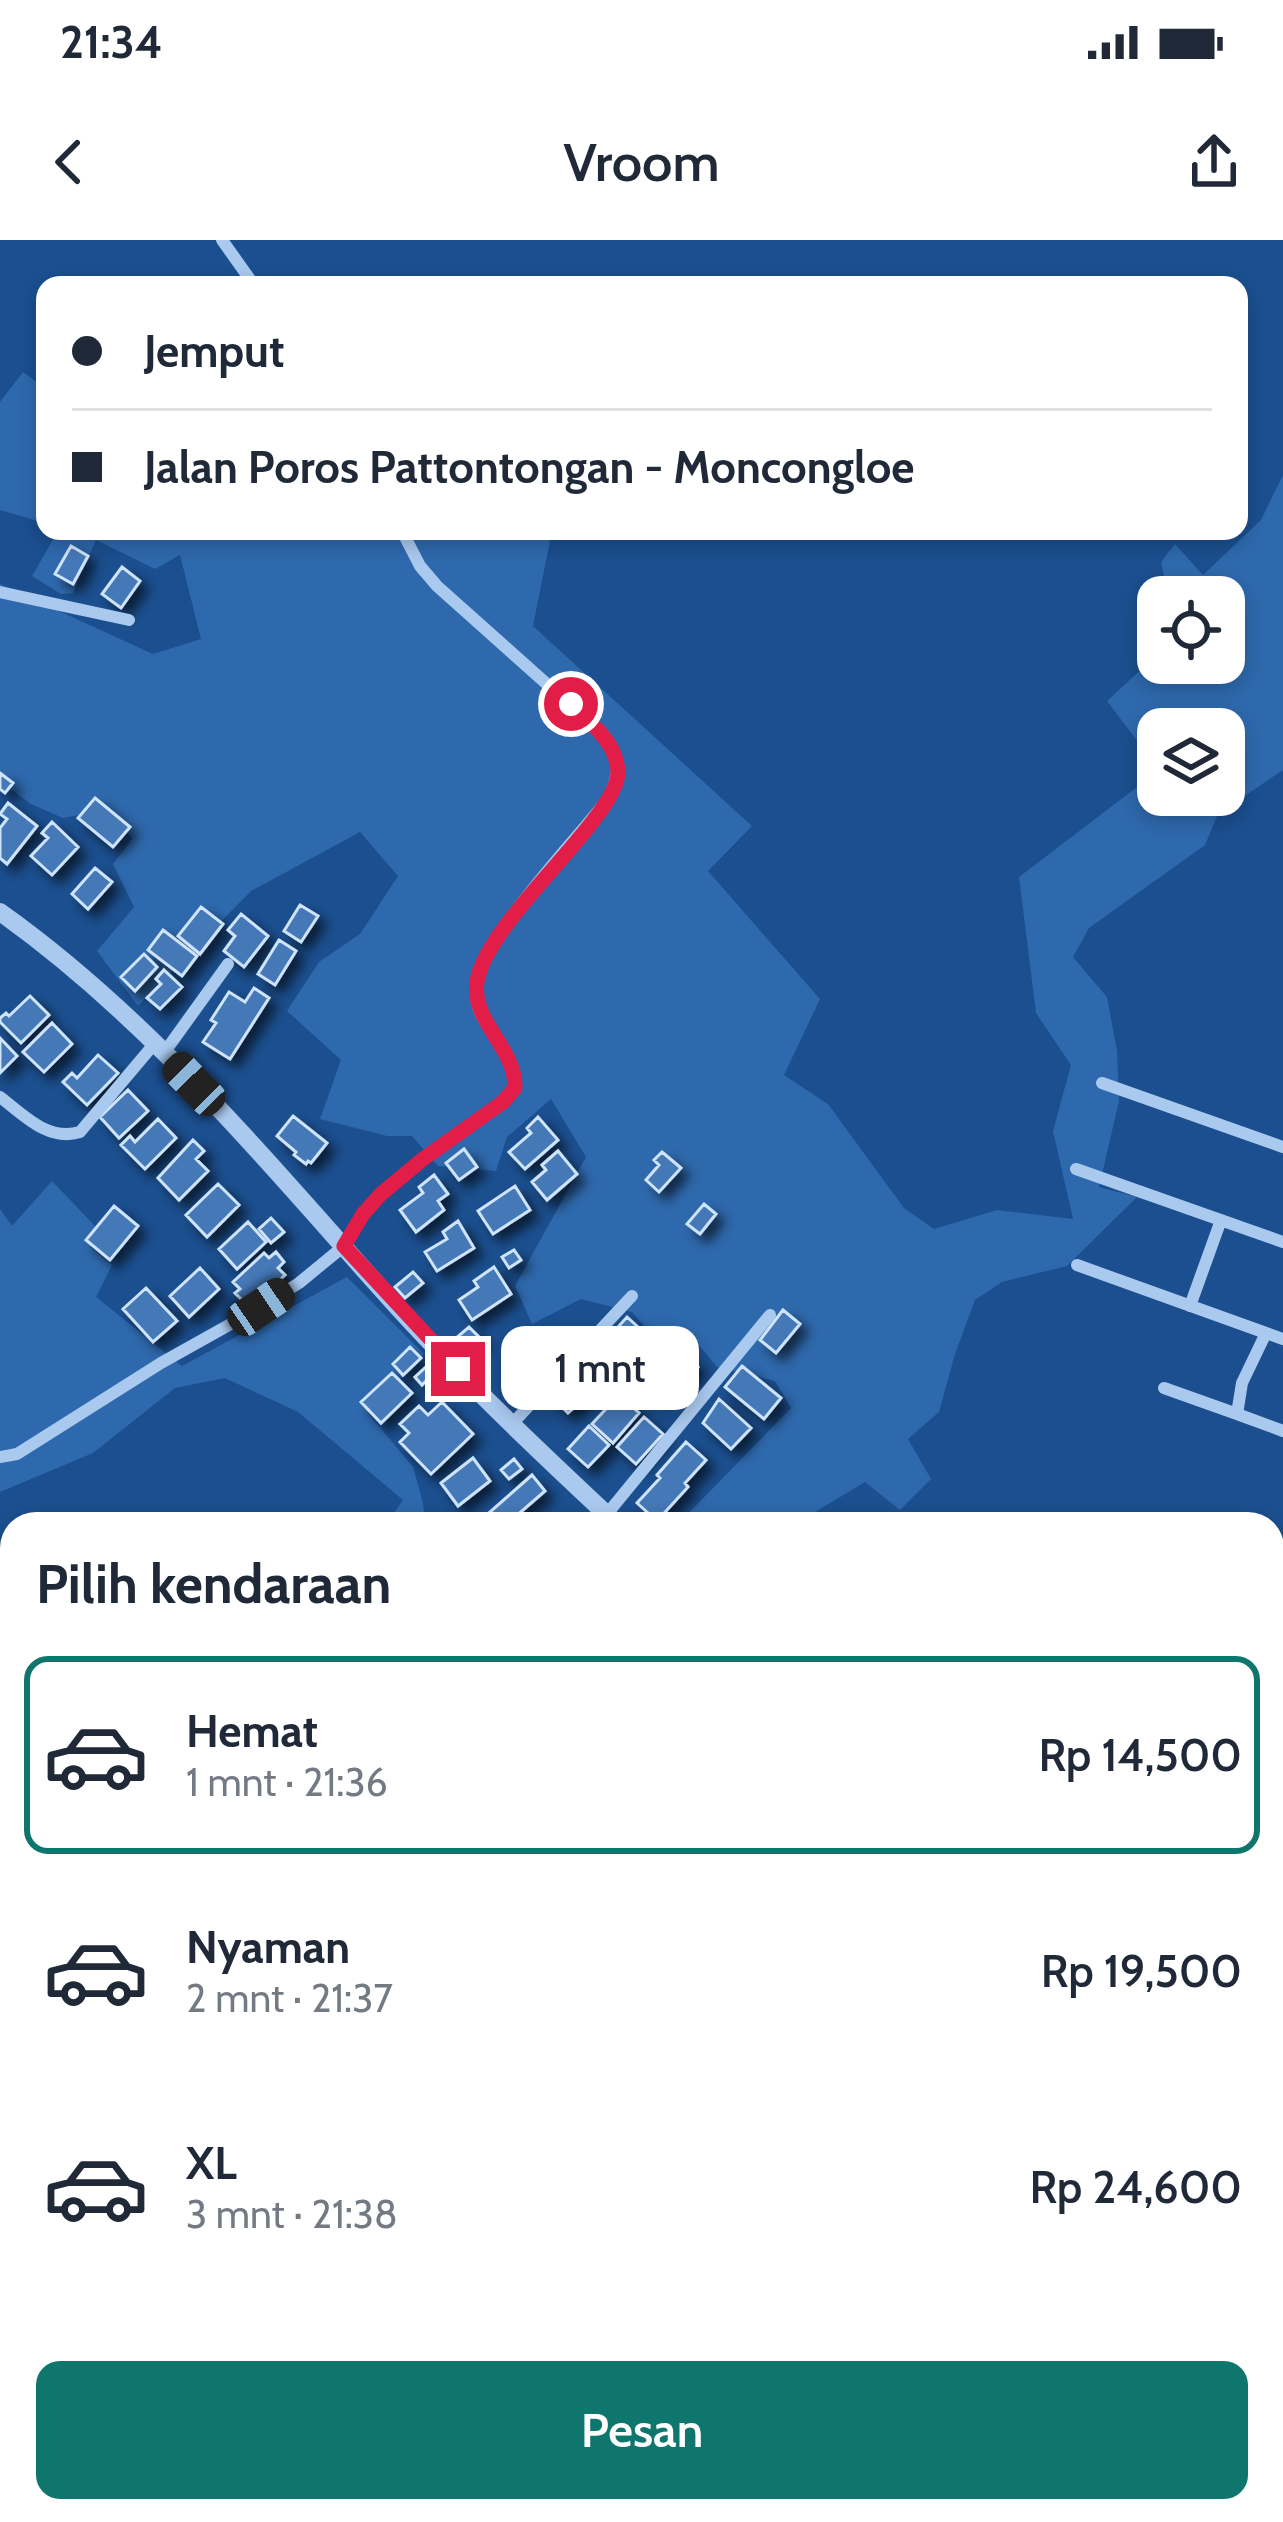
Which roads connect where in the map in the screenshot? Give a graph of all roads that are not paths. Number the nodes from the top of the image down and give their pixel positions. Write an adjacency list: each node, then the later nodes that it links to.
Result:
1 (222, 240): 2 (street)
2 (248, 276)
3 (407, 540): 15 (street)
4 (0, 592): 5 (street)
5 (129, 620)
6 (0, 912): 8 (street)
7 (228, 964): 8 (street)
8 (159, 1048): 10 (street); 15 (street)
9 (1102, 1083): 11 (street)
10 (0, 1097)
11 (1283, 1147)
12 (1076, 1169): 13 (street)
13 (1221, 1220): 14 (street); 18 (street)
14 (1283, 1242)
15 (344, 1246): 24 (street); 26 (street)
16 (1078, 1265): 18 (street)
17 (632, 1296): 24 (street)
18 (1190, 1306): 20 (street)
19 (770, 1316): 28 (street)
20 (1266, 1333): 21 (street); 23 (street)
21 (1283, 1339)
22 (1164, 1388): 23 (street)
23 (1238, 1414): 25 (street)
24 (511, 1425): 27 (street)
25 (1283, 1431)
26 (0, 1457)
27 (604, 1512)
28 (617, 1512)

